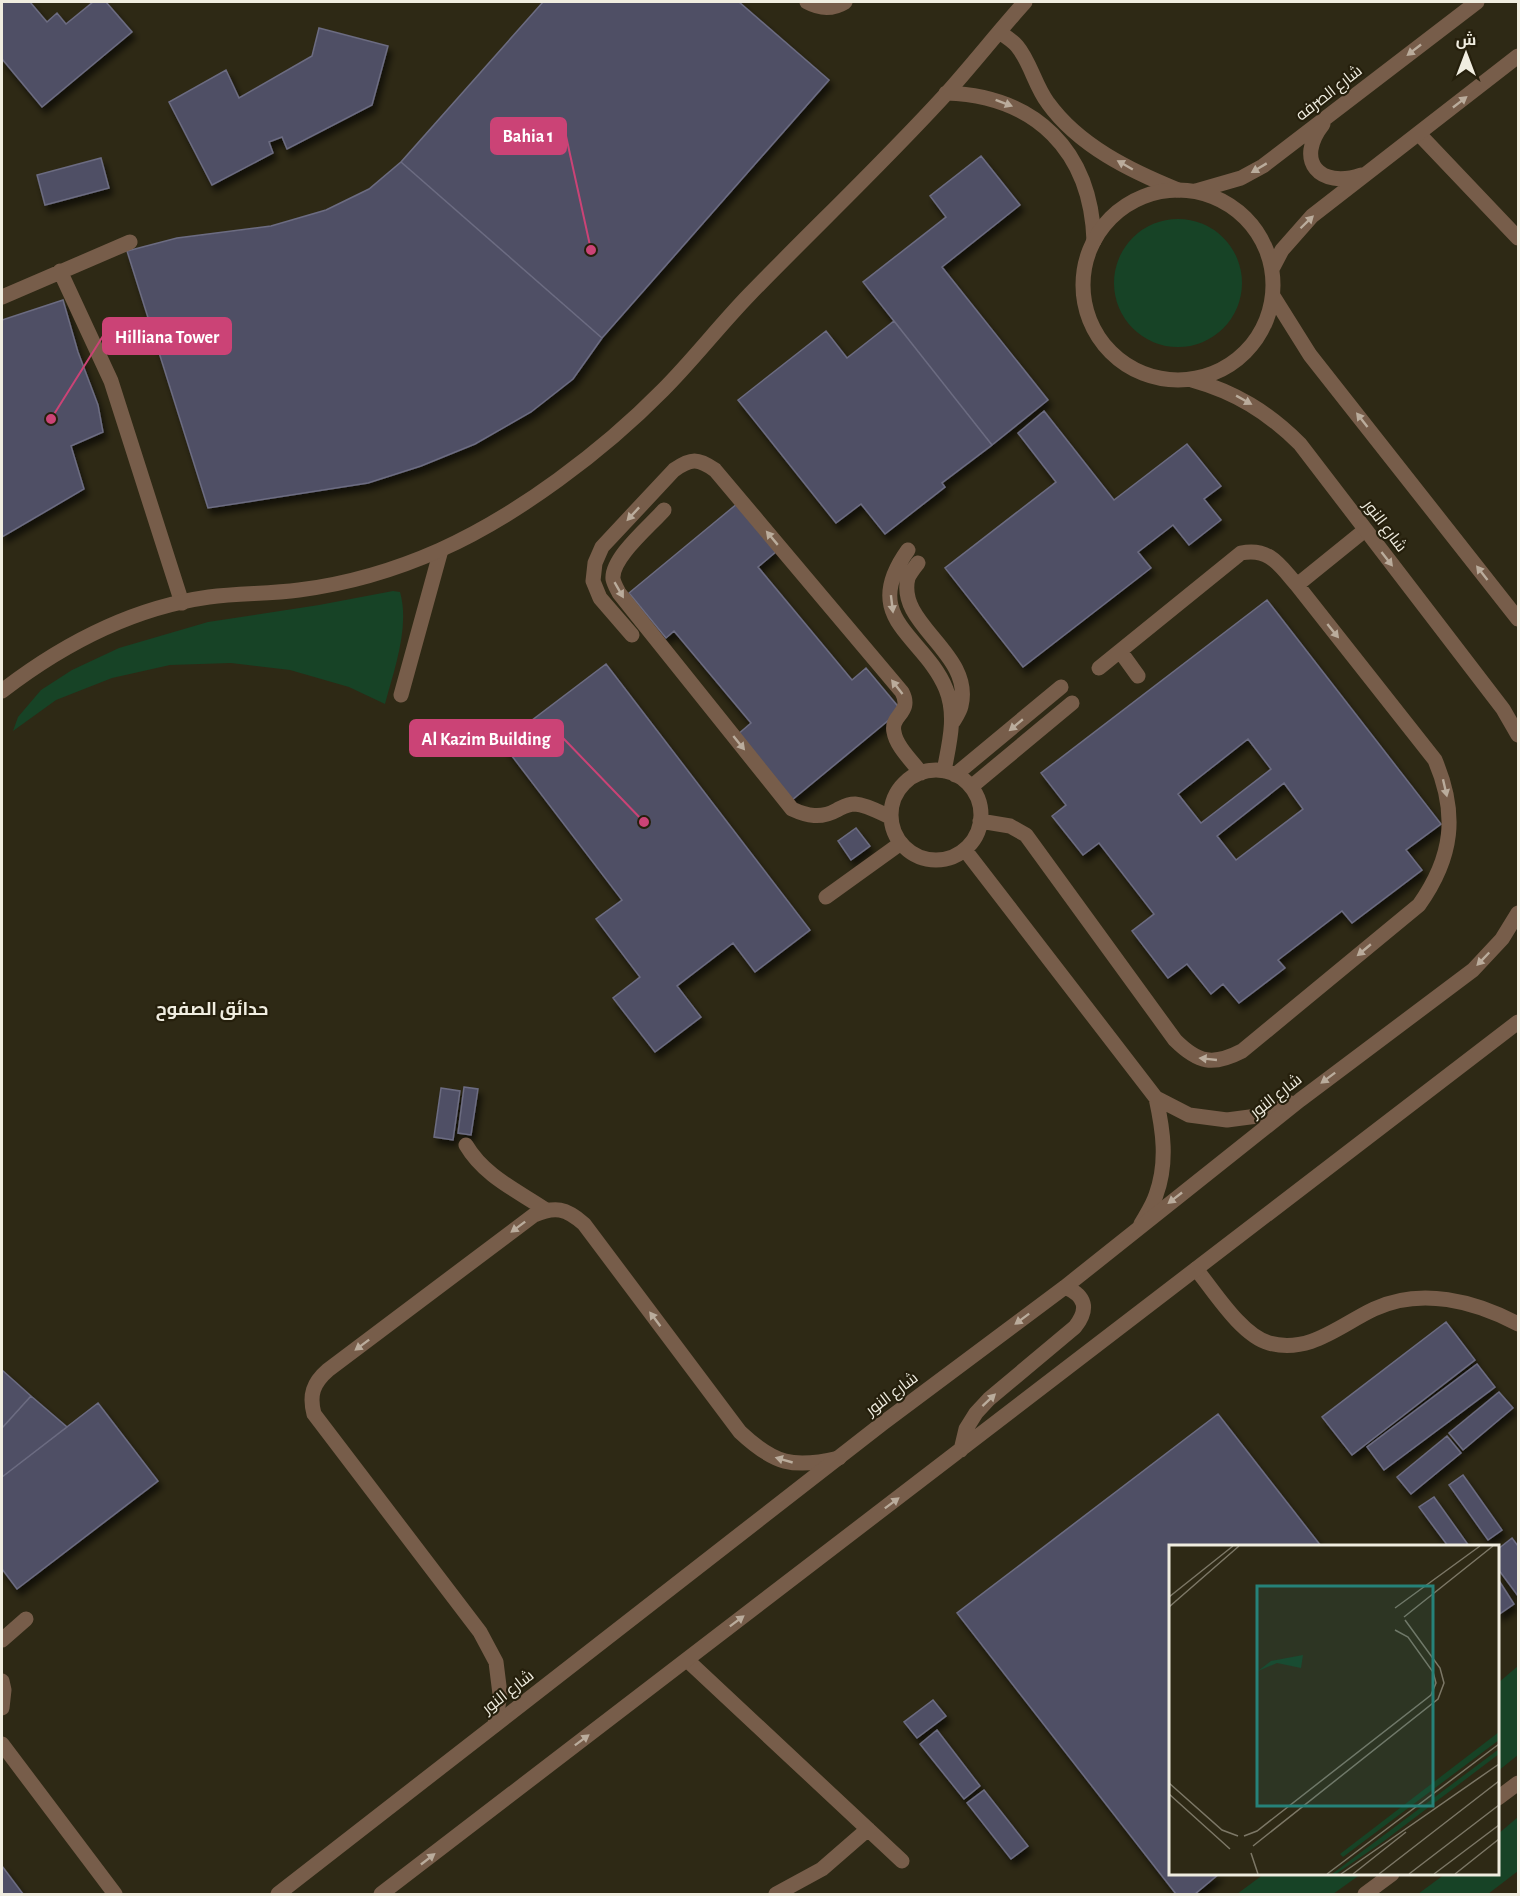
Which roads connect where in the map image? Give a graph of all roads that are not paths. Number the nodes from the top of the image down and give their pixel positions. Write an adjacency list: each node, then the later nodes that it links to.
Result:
1 (807, 2): 2 (street)
2 (845, 2)
3 (1025, 2): 5 (street)
4 (1477, 2): 8 (street, شارع الصرفه, one-way to 8)
5 (999, 32): 7 (street); 11 (street, one-way to 5)
6 (1518, 57): 9 (street, one-way to 6)
7 (946, 93): 13 (street, one-way to 13); 22 (street)
8 (1330, 115): 10 (street); 11 (street, شارع الصرفه, one-way to 11)
9 (1419, 134): 10 (street); 12 (street)
10 (1368, 173): 15 (street, one-way to 10)
11 (1186, 191): 13 (street); 15 (street)
12 (1518, 238)
13 (1094, 241): 19 (street)
14 (130, 242): 16 (street)
15 (1272, 268): 17 (street)
16 (60, 271): 18 (street); 26 (street)
17 (1273, 296): 19 (street); 27 (street, one-way to 17)
18 (2, 297)
19 (1189, 379): 21 (street, شارع النور, one-way to 21)
20 (664, 510): 41 (street, one-way to 41)
21 (1365, 530): 25 (street); 37 (street, شارع النور, one-way to 37)
22 (441, 550): 26 (street); 34 (street)
23 (908, 550): 36 (street, one-way to 36)
24 (918, 562): 36 (street)
25 (1297, 585): 29 (street); 42 (street, one-way to 42)
26 (182, 603): 33 (street)
27 (1518, 619)
28 (632, 635): 38 (street, one-way to 28)
29 (1120, 651): 30 (street); 31 (street)
30 (1099, 668)
31 (1138, 676)
32 (1060, 687): 39 (street, one-way to 39)
33 (2, 691)
34 (401, 695)
35 (1072, 703): 40 (street)
36 (952, 725): 39 (street)
37 (1518, 735)
38 (921, 773): 39 (street); 41 (street)
39 (950, 773): 40 (street)
40 (970, 787): 42 (street)
41 (890, 817): 43 (street)
42 (980, 821): 44 (street)
43 (901, 843): 44 (street); 45 (street)
44 (965, 850): 48 (street)
45 (826, 897)
46 (1518, 913): 49 (street, شارع النور, one-way to 49)
47 (1518, 1022): 53 (street)
48 (1156, 1098): 49 (street); 52 (street)
49 (1300, 1100): 52 (street, شارع النور, one-way to 52)
50 (466, 1146): 51 (street)
51 (546, 1210): 57 (street, one-way to 51); 63 (street, one-way to 63)
52 (1141, 1224): 54 (street, شارع النور)
53 (1196, 1269): 55 (street); 56 (street)
54 (1065, 1287): 56 (street, one-way to 54); 57 (street, شارع النور, one-way to 57)
55 (1518, 1324)
56 (961, 1450): 60 (street, one-way to 56)
57 (842, 1457): 63 (street, شارع النور)
58 (26, 1619): 59 (street)
59 (2, 1640)
60 (687, 1660): 67 (street); 72 (street, one-way to 60)
61 (2, 1681): 62 (street)
62 (2, 1708)
63 (495, 1725): 71 (street, شارع النور)
64 (2, 1744): 70 (street)
65 (1518, 1783): 66 (street)
66 (1499, 1797)
67 (868, 1829): 68 (street); 73 (street)
68 (902, 1861)
69 (1391, 1875): 74 (street)
70 (115, 1894)
71 (278, 1894)
72 (381, 1894)
73 (776, 1894)
74 (1365, 1894)

